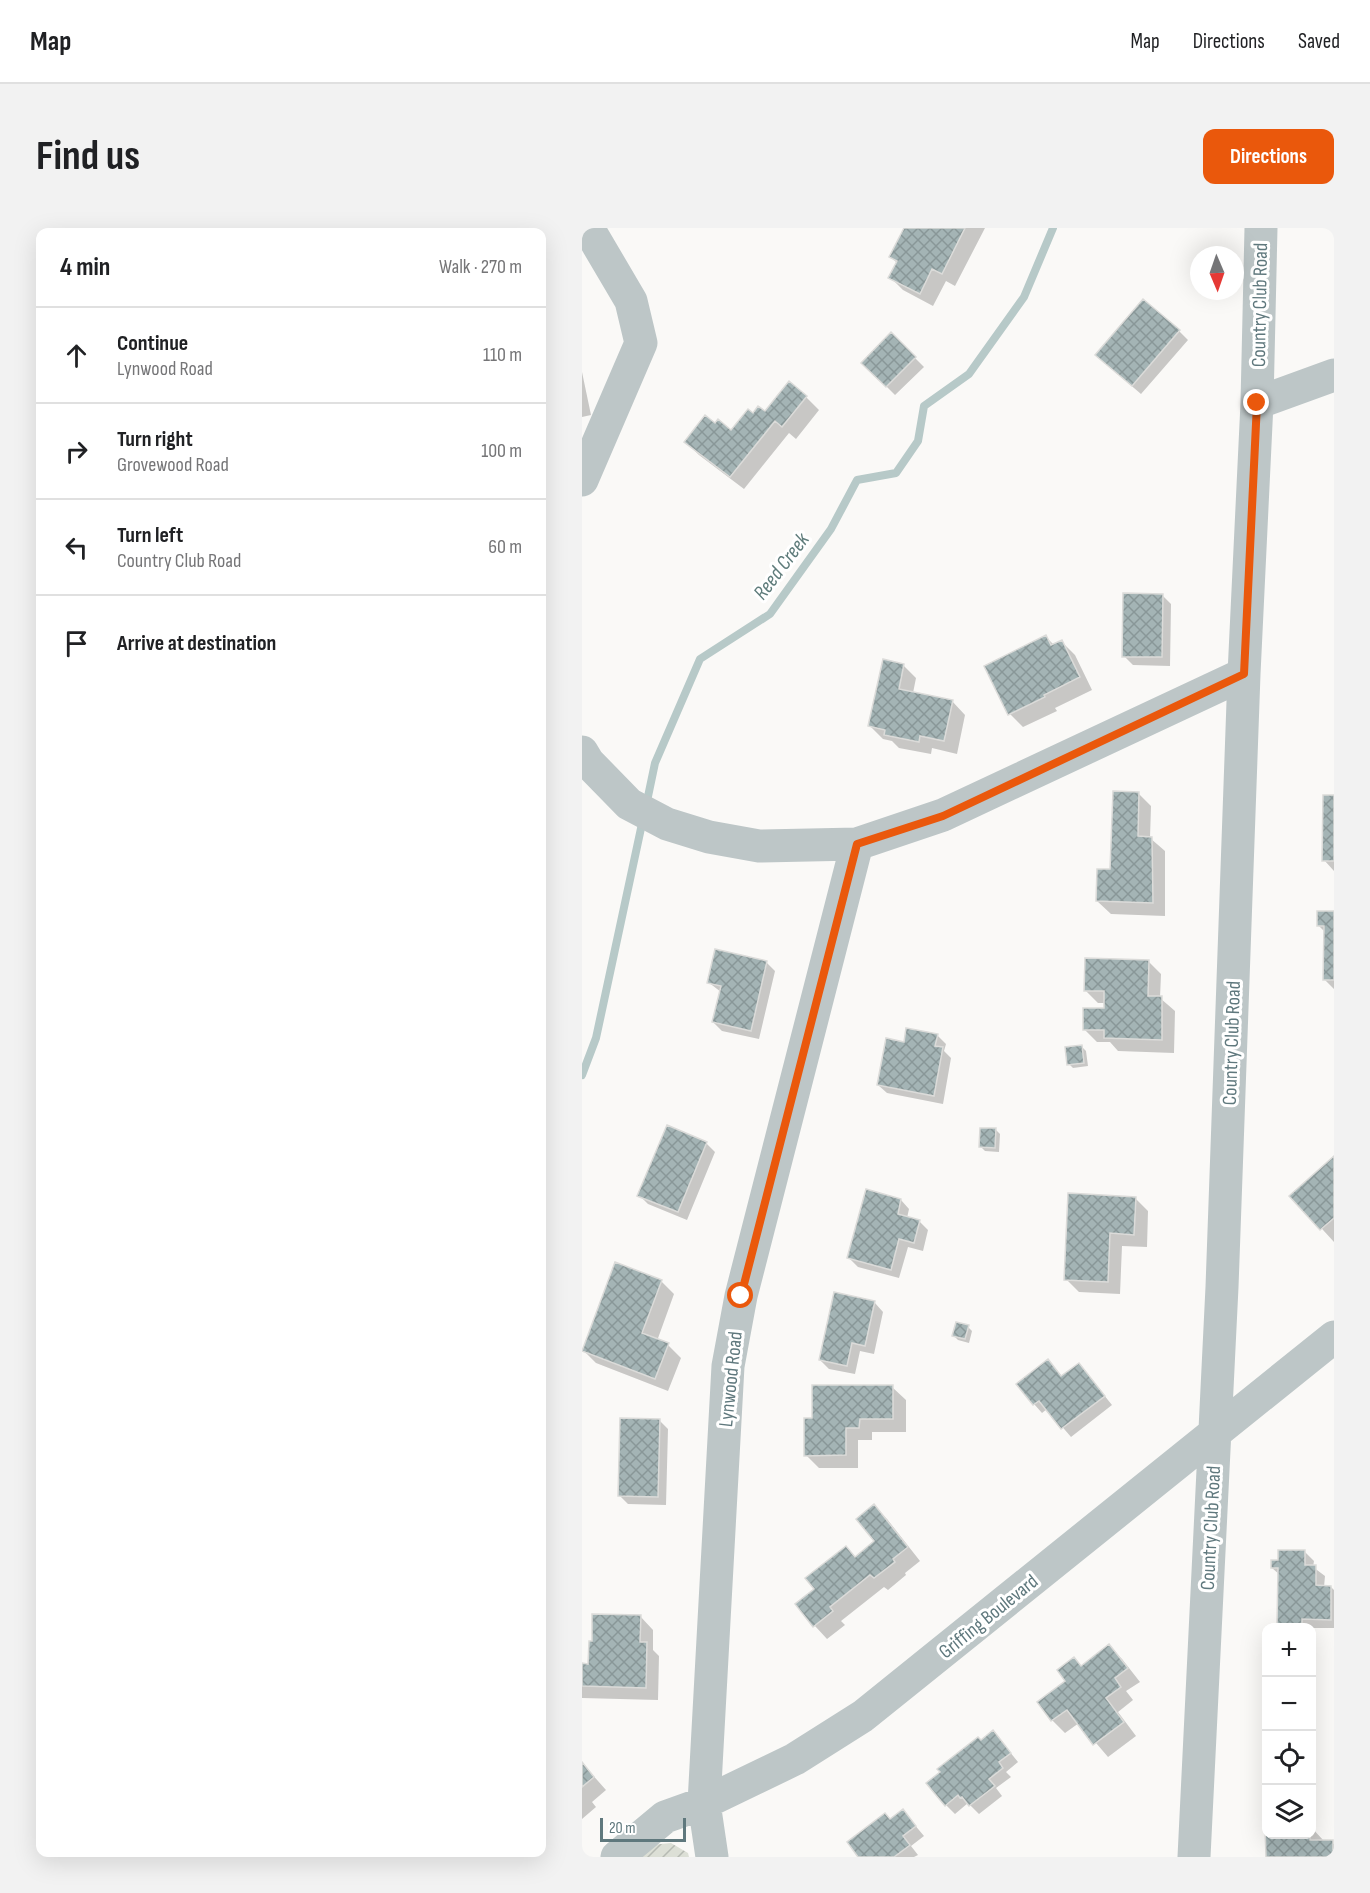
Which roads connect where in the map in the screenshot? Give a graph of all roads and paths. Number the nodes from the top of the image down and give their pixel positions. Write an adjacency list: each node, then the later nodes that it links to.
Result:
1 (588, 228): 5 (street)
2 (1261, 228): 4 (street, Country Club Road)
3 (1334, 375): 4 (street)
4 (1257, 403): 6 (street, Country Club Road)
5 (582, 480)
6 (1244, 674): 8 (street); 10 (street, Country Club Road)
7 (582, 752): 8 (street)
8 (857, 844): 11 (street, Lynwood Road)
9 (1334, 1337): 10 (street, Griffing Boulevard)
10 (1215, 1433): 11 (street, Griffing Boulevard); 14 (street, Country Club Road)
11 (704, 1803): 12 (street, Griffing Boulevard); 13 (street, Lynwood Road)
12 (617, 1857)
13 (712, 1857)
14 (1194, 1857)

